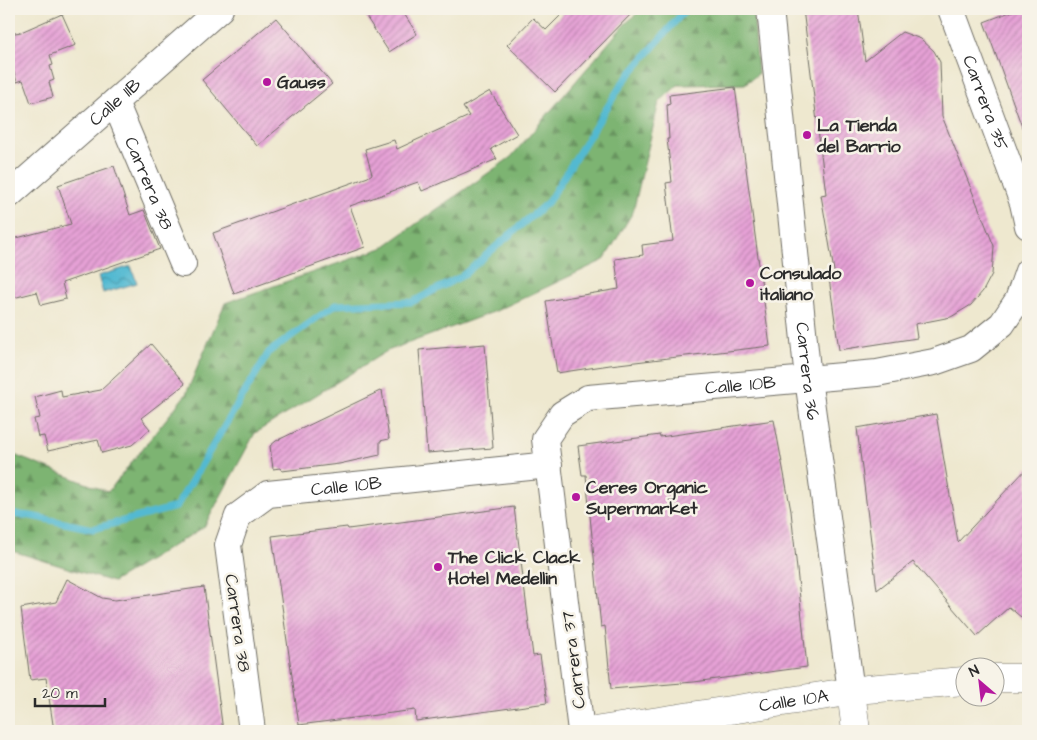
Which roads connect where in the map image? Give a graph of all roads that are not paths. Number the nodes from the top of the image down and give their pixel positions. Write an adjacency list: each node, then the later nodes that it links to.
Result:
1 (770, 9): 9 (street, Carrera 36)
2 (950, 9): 6 (street, Carrera 35)
3 (215, 11): 4 (street, Calle 11B)
4 (115, 102): 5 (street, Calle 11B); 7 (street, Carrera 38)
5 (9, 195)
6 (1028, 226)
7 (183, 264)
8 (1028, 271): 9 (street, Calle 10B)
9 (808, 380): 10 (street, Calle 10B); 16 (street, Carrera 36)
10 (562, 414): 11 (street, Carrera 37)
11 (549, 465): 12 (street, Calle 10B); 18 (street, Carrera 37)
12 (238, 516): 17 (street, Carrera 38)
13 (1004, 678): 14 (main road)
14 (1028, 678)
15 (954, 681): 16 (main road, Calle 10A)
16 (851, 691): 19 (main road, Calle 10A); 20 (main road, Carrera 36)
17 (252, 731)
18 (581, 731)
19 (594, 731)
20 (856, 731)

